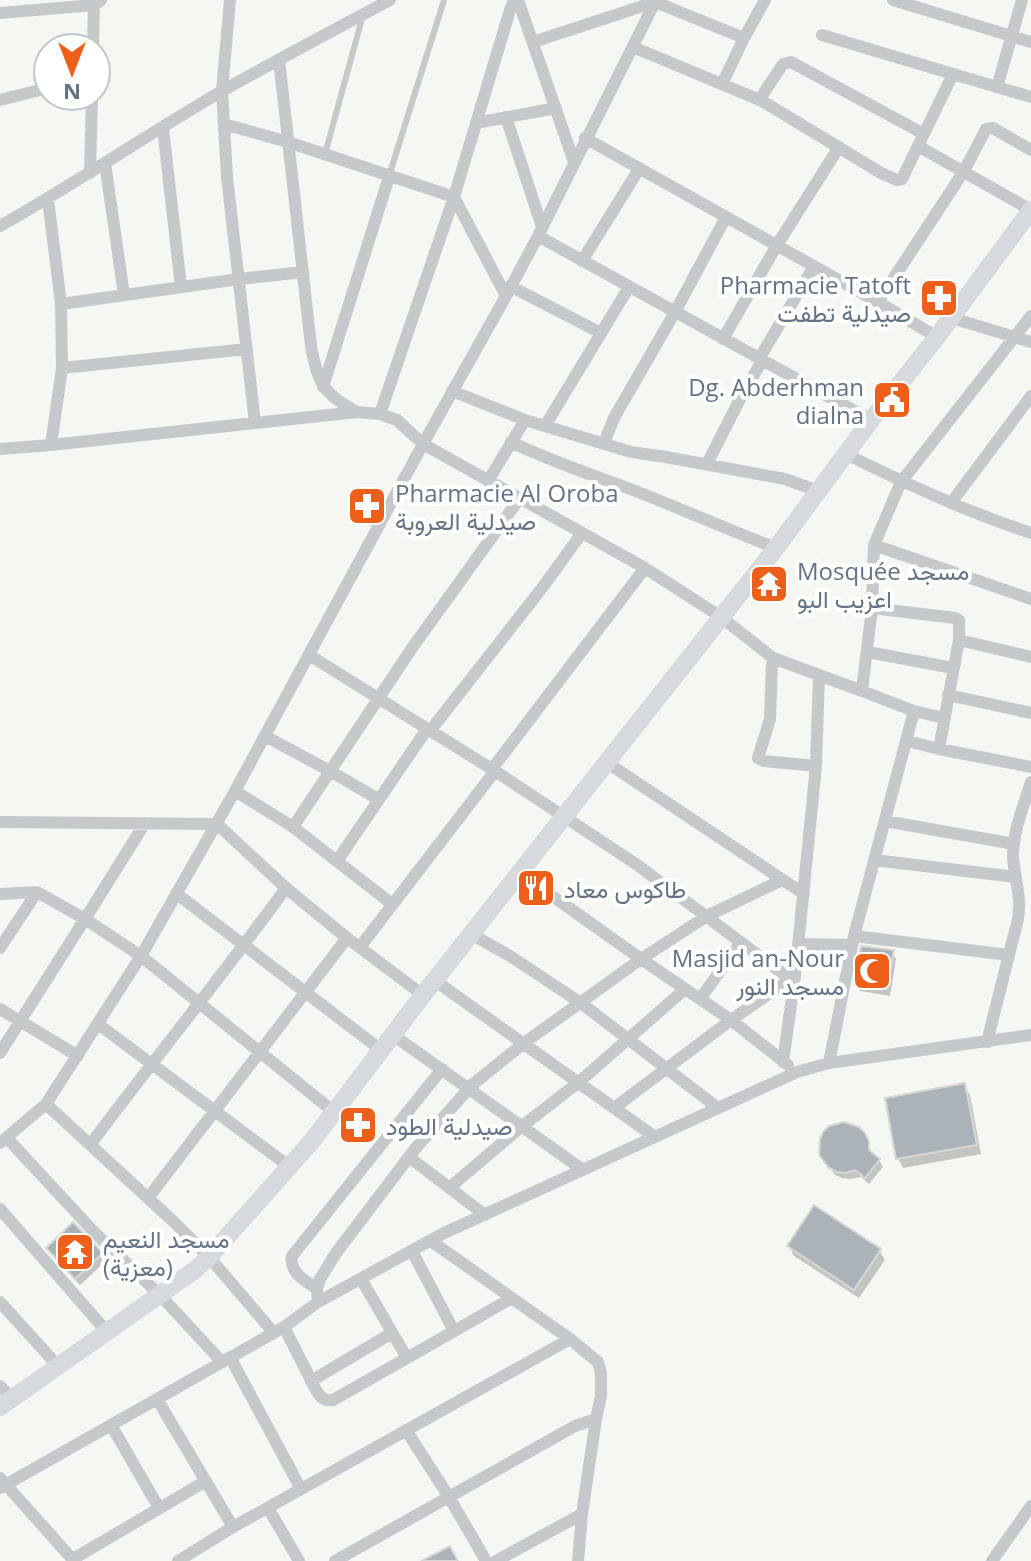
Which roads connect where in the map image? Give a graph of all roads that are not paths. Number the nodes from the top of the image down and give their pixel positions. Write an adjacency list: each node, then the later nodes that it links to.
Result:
1 (230, 0): 23 (street)
2 (390, 0): 11 (street)
3 (444, 0): 45 (lane)
4 (516, 0): 16 (street); 31 (street)
5 (765, 0): 15 (street)
6 (893, 0): 14 (street)
7 (1022, 0): 14 (street)
8 (655, 1): 15 (street); 16 (street); 18 (street)
9 (93, 3): 10 (street); 12 (street)
10 (0, 13)
11 (364, 14): 19 (street); 39 (lane)
12 (93, 32)
13 (822, 35): 20 (street)
14 (1011, 36): 17 (street); 22 (street)
15 (744, 38): 21 (street)
16 (533, 42): 28 (street)
17 (1031, 42)
18 (633, 47): 21 (street); 34 (street)
19 (279, 59): 23 (street); 36 (street)
20 (953, 74): 22 (street); 35 (street)
21 (722, 84): 27 (street)
22 (997, 87): 25 (street)
23 (222, 91): 32 (street); 33 (street)
24 (32, 92): 26 (street)
25 (1031, 97)
26 (0, 100)
27 (759, 100): 35 (street); 37 (street)
28 (556, 108): 30 (street); 40 (street)
29 (92, 112): 44 (street)
30 (506, 117): 31 (street); 51 (street)
31 (476, 123): 46 (street)
32 (224, 124): 36 (street); 56 (street)
33 (163, 128): 41 (street); 57 (street)
34 (585, 138): 40 (street); 42 (street)
35 (921, 140): 37 (street); 43 (street)
36 (288, 142): 39 (street); 55 (street)
37 (839, 147): 52 (street)
38 (1031, 150): 43 (street)
39 (325, 154): 45 (street)
40 (574, 162): 51 (street)
41 (105, 163): 44 (street); 60 (street)
42 (639, 169): 49 (street); 53 (street)
43 (964, 171): 48 (street); 61 (street)
44 (90, 173): 47 (street)
45 (389, 177): 46 (street); 74 (street)
46 (454, 197): 59 (street); 78 (street)
47 (48, 199): 50 (street); 62 (street)
48 (1031, 210): 65 (main road)
49 (726, 217): 52 (street); 63 (street)
50 (0, 226)
51 (540, 232): 53 (street); 59 (street)
52 (777, 245): 54 (street); 69 (street)
53 (582, 261): 58 (street)
54 (814, 266): 61 (street); 72 (street)
55 (303, 272): 56 (street); 74 (street)
56 (239, 279): 57 (street); 71 (street)
57 (181, 287): 60 (street)
58 (629, 287): 63 (street); 66 (street)
59 (508, 291): 66 (street); 75 (street)
60 (124, 295): 62 (street)
61 (878, 302): 67 (street)
62 (61, 304): 73 (street)
63 (675, 312): 69 (street); 84 (street)
64 (1031, 316): 68 (street)
65 (952, 318): 67 (main road); 68 (street)
66 (601, 333): 82 (street)
67 (937, 337): 80 (main road)
68 (1016, 337): 70 (street); 91 (street)
69 (723, 339): 72 (street)
70 (1031, 342)
71 (247, 349): 73 (street); 81 (street)
72 (760, 360): 80 (street); 89 (street)
73 (62, 368): 86 (street)
74 (323, 387): 77 (street)
75 (452, 391): 79 (street); 85 (street)
76 (1030, 400): 94 (street)
77 (357, 412): 78 (street); 81 (street)
78 (380, 414): 85 (street)
79 (525, 420): 82 (street); 83 (street)
80 (871, 420): 88 (main road)
81 (255, 423): 86 (street)
82 (545, 426): 84 (street)
83 (511, 442): 90 (street); 98 (street)
84 (604, 443): 89 (street)
85 (423, 444): 90 (street); 105 (street)
86 (51, 445): 87 (street)
87 (0, 449)
88 (846, 454): 91 (street); 92 (main road)
89 (707, 464): 92 (street)
90 (488, 481): 93 (street)
91 (901, 482): 94 (street); 97 (street)
92 (818, 491): 98 (main road)
93 (520, 498): 95 (street); 112 (street)
94 (951, 503): 96 (street)
95 (582, 533): 99 (street); 116 (street)
96 (1031, 533)
97 (874, 545): 100 (street); 101 (street)
98 (776, 548): 102 (main road)
99 (645, 568): 102 (street); 123 (street)
100 (1031, 599)
101 (872, 608): 103 (street); 104 (street)
102 (721, 617): 109 (street); 120 (main road)
103 (959, 640): 106 (street); 108 (street)
104 (868, 652): 108 (street); 110 (street)
105 (309, 655): 112 (street); 117 (street)
106 (1031, 657)
107 (772, 664): 121 (street)
108 (953, 668): 111 (street)
109 (819, 675): 110 (street); 121 (street)
110 (862, 691): 113 (street)
111 (948, 695): 114 (street); 115 (street)
112 (378, 698): 116 (street); 124 (street)
113 (914, 711): 115 (street); 118 (street)
114 (1031, 713)
115 (944, 718): 119 (street)
116 (428, 730): 123 (street); 127 (street)
117 (265, 736): 124 (street); 126 (street)
118 (907, 741): 119 (street); 129 (street)
119 (939, 749): 122 (street)
120 (606, 762): 128 (main road); 139 (street)
121 (816, 766): 144 (street)
122 (1031, 767)
123 (494, 770): 128 (street); 145 (street)
124 (330, 771): 127 (street); 133 (street)
125 (1031, 782): 134 (street)
126 (235, 791): 132 (street); 133 (street)
127 (378, 799): 136 (street)
128 (564, 816): 137 (main road); 146 (street)
129 (885, 821): 134 (street); 135 (street)
130 (0, 822): 131 (street)
131 (145, 823): 132 (street); 147 (street)
132 (217, 824): 140 (street); 143 (street)
133 (293, 827): 136 (street)
134 (1014, 844): 138 (street)
135 (874, 860): 138 (street); 150 (street)
136 (337, 861): 145 (street)
137 (517, 876): 148 (main road); 158 (street)
138 (1016, 877): 156 (street)
139 (782, 880): 144 (street); 146 (street)
140 (286, 888): 149 (street); 153 (street)
141 (37, 892): 142 (street); 147 (street); 155 (street)
142 (0, 894)
143 (177, 894): 153 (street); 157 (street)
144 (804, 894): 152 (street)
145 (392, 904): 154 (street)
146 (707, 916): 151 (street); 158 (street)
147 (85, 919): 157 (street); 168 (street)
148 (471, 934): 160 (main road); 165 (street)
149 (347, 938): 154 (street); 162 (street)
150 (853, 941): 152 (street); 156 (street); 180 (street)
151 (741, 942): 159 (street); 163 (street)
152 (799, 944): 159 (street)
153 (245, 946): 162 (street); 164 (street)
154 (360, 947): 160 (street)
155 (0, 948)
156 (1009, 955): 173 (street)
157 (141, 956): 164 (street); 169 (street)
158 (641, 959): 161 (street); 165 (street)
159 (792, 977): 167 (street); 178 (street)
160 (429, 987): 172 (main road); 174 (street)
161 (685, 989): 163 (street); 171 (street)
162 (306, 993): 172 (street); 175 (street)
163 (700, 999): 167 (street)
164 (201, 1003): 175 (street); 179 (street)
165 (581, 1003): 171 (street); 174 (street)
166 (0, 1009): 168 (street)
167 (731, 1020): 178 (street); 182 (street)
168 (20, 1021): 176 (street); 177 (street)
169 (98, 1024): 177 (street); 179 (street)
170 (1031, 1035): 173 (street)
171 (626, 1040): 182 (street); 184 (street)
172 (387, 1042): 181 (street); 190 (main road)
173 (987, 1042): 180 (street)
174 (524, 1043): 184 (street); 185 (street)
175 (260, 1051): 189 (street); 190 (street)
176 (0, 1053)
177 (78, 1056): 186 (street)
178 (783, 1062): 183 (street)
179 (151, 1063): 189 (street); 194 (street)
180 (829, 1063): 183 (street)
181 (442, 1069): 185 (street); 207 (street)
182 (665, 1069): 187 (street); 188 (street)
183 (797, 1072): 188 (street)
184 (579, 1082): 187 (street); 191 (street)
185 (469, 1088): 191 (street); 195 (street)
186 (46, 1104): 193 (street); 194 (street)
187 (614, 1108): 192 (street)
188 (718, 1108): 192 (street)
189 (213, 1110): 196 (street); 199 (street)
190 (334, 1112): 196 (main road)
191 (521, 1127): 197 (street); 198 (street)
192 (655, 1137): 197 (street)
193 (3, 1141): 206 (street)
194 (90, 1145): 199 (street)
195 (409, 1157): 198 (street); 207 (street)
196 (290, 1167): 204 (main road)
197 (583, 1170): 201 (street)
198 (449, 1188): 201 (street)
199 (148, 1198): 204 (street)
200 (0, 1209): 212 (street)
201 (485, 1215): 202 (street)
202 (431, 1241): 203 (street); 208 (street)
203 (412, 1251): 205 (street); 211 (street)
204 (209, 1257): 206 (main road); 210 (street)
205 (361, 1279): 207 (street); 213 (street)
206 (160, 1295): 212 (main road); 216 (street)
207 (318, 1296): 210 (street)
208 (512, 1298): 211 (street); 214 (street)
209 (0, 1302): 217 (street)
210 (279, 1330): 216 (street); 218 (street)
211 (454, 1331): 215 (street)
212 (107, 1332): 217 (main road)
213 (392, 1333): 215 (street); 218 (street)
214 (570, 1339): 221 (street); 223 (street)
215 (407, 1358): 218 (street)
216 (226, 1359): 220 (street); 226 (street)
217 (58, 1366): 219 (main road)
218 (311, 1381)
219 (4, 1397)
220 (157, 1399): 222 (street); 224 (street)
221 (596, 1419): 227 (street); 231 (street)
222 (111, 1425): 225 (street); 229 (street)
223 (406, 1430): 226 (street); 227 (street)
224 (206, 1481): 229 (street); 232 (street)
225 (2, 1484): 233 (street)
226 (301, 1489): 230 (street)
227 (449, 1497): 236 (street); 237 (street)
228 (1031, 1506): 240 (street)
229 (159, 1508): 233 (street)
230 (268, 1508): 232 (street); 235 (street)
231 (582, 1514): 238 (street); 239 (street)
232 (233, 1527): 234 (street)
233 (73, 1560)
234 (178, 1561)
235 (299, 1561)
236 (335, 1561)
237 (486, 1561)
238 (496, 1561)
239 (578, 1561)
240 (992, 1561)

